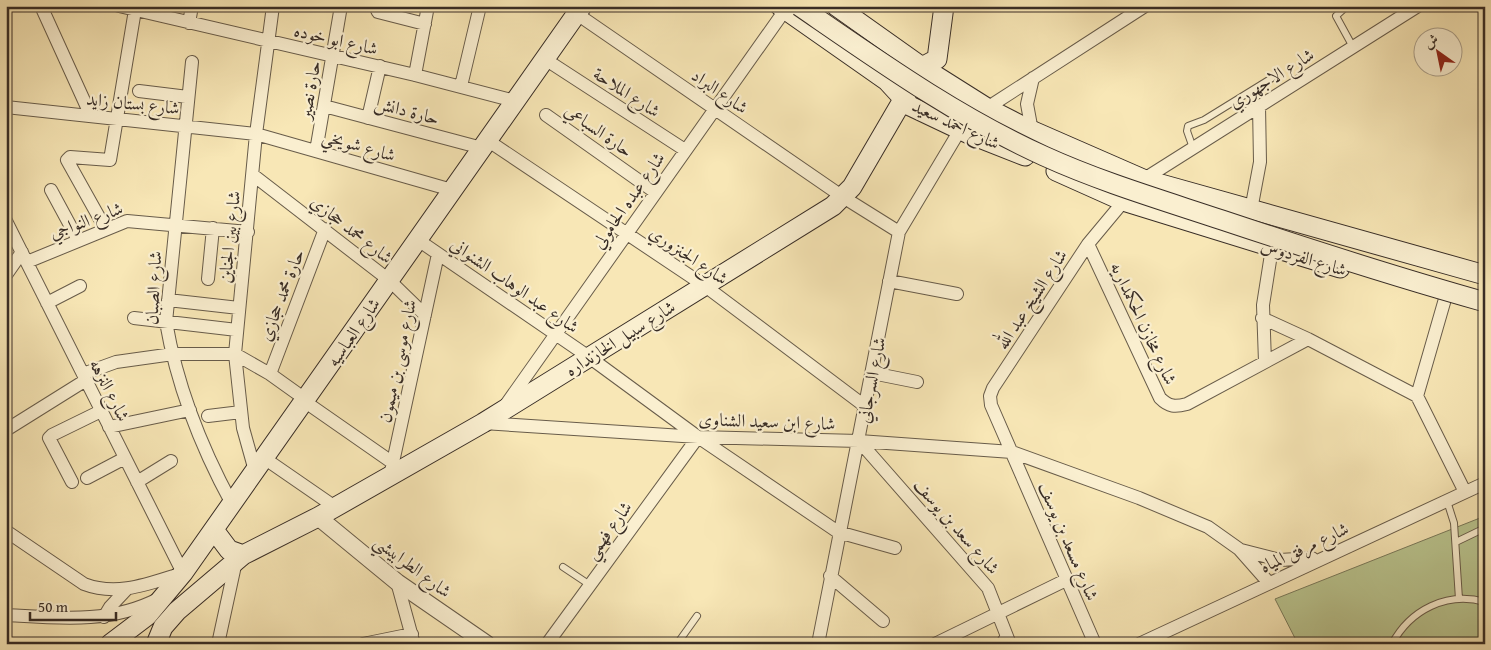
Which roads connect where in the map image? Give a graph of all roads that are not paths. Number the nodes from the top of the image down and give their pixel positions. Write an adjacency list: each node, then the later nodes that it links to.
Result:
1 (41, 6): 41 (street)
2 (119, 6): 16 (street, شارع ابو خوده)
3 (192, 6): 18 (street)
4 (273, 6): 20 (street, شارع بين الجناين)
5 (341, 6): 22 (street, حارة نصير)
6 (428, 6): 19 (street)
7 (480, 6): 30 (street)
8 (810, 6): 81 (main road, bridge)
9 (836, 6): 26 (main road, شارع احمد سعيد)
10 (944, 6): 26 (main road)
11 (1145, 6): 28 (street)
12 (1347, 6): 21 (lane)
13 (1418, 6): 21 (street, شارع الاجهوري)
14 (375, 7): 19 (street)
15 (788, 8): 34 (main road, شارع احمد سعيد); 38 (street, شارع عبده الحامولي); 86 (main road, bridge)
16 (135, 10): 18 (street, شارع ابو خوده); 42 (street)
17 (579, 10): 33 (main road, شارع العباسيه); 38 (street, شارع البراد)
18 (189, 23): 20 (street, شارع ابو خوده)
19 (425, 24): 27 (street)
20 (269, 42): 22 (street, شارع ابو خوده); 47 (street, شارع بين الجناين)
21 (1353, 47): 37 (street, شارع الاجهوري)
22 (332, 56): 25 (street, شارع ابو خوده); 36 (street, حارة نصير)
23 (192, 62): 32 (street, شارع الصبان)
24 (551, 63): 50 (street, شارع الملاحة)
25 (380, 66): 27 (street, شارع ابو خوده); 43 (street)
26 (922, 67): 34 (main road, شارع سبيل الخازنداره); 39 (main road, شارع احمد سعيد)
27 (415, 75): 30 (street, شارع ابو خوده)
28 (1033, 78): 39 (street); 46 (street)
29 (1272, 78): 49 (lane)
30 (461, 86): 33 (street, شارع ابو خوده)
31 (140, 92): 32 (street)
32 (188, 98): 44 (street, شارع الصبان)
33 (515, 100): 48 (main road, شارع العباسيه)
34 (904, 100): 45 (main road, شارع احمد سعيد); 57 (main road, شارع سبيل الخازنداره)
35 (8, 104): 41 (street, شارع بستان زايد)
36 (324, 106): 43 (street, حارة دانش); 51 (street, حارة نصير)
37 (1259, 106): 49 (street, شارع الاجهوري); 59 (street)
38 (714, 108): 50 (street, شارع عبده الحامولي); 57 (street, شارع البراد)
39 (987, 108): 46 (main road, شارع احمد سعيد)
40 (546, 114): 56 (street, حارة السباعي)
41 (91, 116): 42 (street, شارع بستان زايد)
42 (118, 118): 44 (street, شارع بستان زايد); 62 (street)
43 (368, 118): 48 (street, حارة دانش)
44 (185, 127): 47 (street, شارع بستان زايد); 61 (street, شارع الصبان)
45 (960, 130): 58 (main road, شارع احمد سعيد); 66 (street, شارع السرجاني)
46 (1032, 130): 53 (main road, شارع احمد سعيد)
47 (256, 134): 51 (street, شارع شويخي); 52 (street, شارع بين الجناين)
48 (485, 144): 55 (main road, شارع العباسيه); 67 (street, شارع الجنزوري)
49 (1193, 148): 53 (street, شارع الاجهوري)
50 (685, 150): 56 (street, شارع عبده الحامولي)
51 (316, 151): 55 (street, شارع شويخي)
52 (253, 175): 64 (street, شارع محمد حجازي); 65 (street, شارع بين الجناين)
53 (1144, 179): 58 (street, شارع الشيخ عبد الله); 59 (main road, شارع الفردوس)
54 (51, 190): 68 (street)
55 (452, 190): 69 (main road, شارع العباسيه)
56 (655, 192): 67 (street, شارع عبده الحامولي)
57 (843, 197): 66 (street, شارع البراد); 80 (main road, شارع سبيل الخازنداره)
58 (1123, 201): 70 (street, شارع الشيخ عبد الله); 71 (main road, شارع الفردوس)
59 (1251, 210): 75 (main road, شارع الفردوس)
60 (6, 222): 73 (street, شارع النزهه)
61 (174, 224): 62 (street, شارع النواجي); 63 (street, شارع النواجي); 84 (street, شارع الصبان)
62 (105, 228): 68 (street, شارع النواجي)
63 (212, 228): 65 (street, شارع النواجي); 76 (street)
64 (325, 229): 77 (street, شارع محمد حجازي); 100 (street, حارة محمد حجازي)
65 (248, 232): 87 (street, شارع بين الجناين)
66 (899, 232): 78 (street, شارع السرجاني)
67 (626, 233): 80 (street, شارع الجنزوري); 94 (street, شارع عبده الحامولي)
68 (78, 240): 73 (street, شارع النواجي)
69 (418, 240): 72 (street, شارع عبد الوهاب الشنواني); 77 (main road, شارع العباسيه)
70 (1088, 244): 99 (street, شارع مخازن الحكمداريه); 117 (street, شارع الشيخ عبد الله)
71 (1272, 248): 83 (main road, شارع الفردوس); 91 (street)
72 (438, 254): 89 (street, شارع موسى بن ميمون); 94 (street, شارع عبد الوهاب الشنواني)
73 (25, 257): 74 (street); 85 (street, شارع النزهه)
74 (6, 275)
75 (1485, 276)
76 (208, 279)
77 (389, 280): 89 (street, شارع محمد حجازي); 105 (main road, شارع العباسيه)
78 (889, 281): 82 (street); 101 (street, شارع السرجاني)
79 (80, 286): 85 (street)
80 (705, 286): 98 (main road, شارع سبيل الخازنداره); 106 (street, شارع الجنزوري)
81 (1485, 291)
82 (957, 294)
83 (1445, 299): 88 (main road, شارع الفردوس); 104 (street)
84 (168, 300): 87 (street); 92 (street, شارع الصبان)
85 (47, 302): 102 (street, شارع النزهه)
86 (1485, 302)
87 (239, 308): 93 (street, شارع بين الجناين)
88 (1485, 311)
89 (425, 314): 121 (street, شارع موسى بن ميمون)
90 (134, 318): 92 (street)
91 (1262, 318): 95 (street); 99 (street)
92 (166, 322): 93 (street); 96 (street, شارع الصبان)
93 (237, 330): 97 (street, شارع بين الجناين)
94 (555, 335): 98 (street, شارع عبد الوهاب الشنواني); 109 (street, شارع عبده الحامولي)
95 (1308, 339): 99 (street, شارع مخازن الحكمداريه); 104 (street)
96 (173, 354): 97 (street); 102 (street); 107 (street, شارع الصبان)
97 (235, 354): 100 (street); 110 (street, شارع بين الجناين)
98 (588, 357): 109 (main road, شارع سبيل الخازنداره); 115 (street, شارع عبد الوهاب الشنواني)
99 (1265, 362)
100 (270, 374): 105 (street)
101 (872, 374): 103 (street); 106 (street, شارع السرجاني)
102 (84, 377): 108 (street, شارع النزهه); 114 (street)
103 (917, 382)
104 (1417, 396): 126 (street)
105 (305, 400): 120 (main road, شارع العباسيه); 121 (street)
106 (866, 407): 116 (street, شارع السرجاني)
107 (190, 410): 113 (street); 128 (street, شارع الصبان)
108 (101, 411): 113 (street, شارع النزهه); 123 (street)
109 (502, 411): 112 (main road, شارع سبيل الخازنداره)
110 (241, 412): 111 (street); 120 (street, شارع بين الجناين)
111 (208, 416)
112 (483, 422): 115 (street, شارع ابن سعيد الشناوى); 121 (main road, شارع سبيل الخازنداره)
113 (109, 427): 118 (street, شارع النزهه)
114 (6, 430)
115 (698, 437): 116 (street, شارع ابن سعيد الشناوى); 134 (street, شارع عبد الوهاب الشنواني); 146 (street, شارع فهمي)
116 (859, 441): 117 (street, شارع ابن سعيد الشناوى); 134 (street, شارع السرجاني); 151 (street, شارع سعد بن يوسف)
117 (1012, 452): 137 (street, شارع ابن سعيد الشناوى); 143 (street, شارع مسعد بن يوسف)
118 (125, 458): 122 (street); 124 (street, شارع النزهه)
119 (171, 461): 124 (street)
120 (260, 464): 128 (main road, شارع العباسيه); 129 (street)
121 (392, 469): 129 (main road, شارع سبيل الخازنداره)
122 (87, 478)
123 (72, 482)
124 (138, 482): 141 (street, شارع النزهه)
125 (1485, 483): 126 (street, شارع مرفق المياه)
126 (1465, 492): 127 (street, شارع مرفق المياه)
127 (1447, 501): 135 (lane); 139 (street, شارع مرفق المياه)
128 (232, 504): 132 (main road, شارع العباسيه)
129 (335, 508): 130 (main road, شارع سبيل الخازنداره)
130 (318, 517): 138 (main road, شارع سبيل الخازنداره); 144 (street, شارع الطرابيشي)
131 (1485, 528): 135 (lane)
132 (214, 530): 138 (main road); 141 (main road, شارع العباسيه)
133 (6, 531): 147 (street)
134 (838, 532): 136 (street, شارع عبد الوهاب الشنواني); 142 (street, شارع السرجاني)
135 (1456, 542): 149 (lane)
136 (895, 548)
137 (1238, 549): 139 (street, شارع ابن سعيد الشناوى); 145 (street, شارع ابن سعيد الشناوى)
138 (246, 554): 156 (main road, شارع سبيل الخازنداره); 161 (street)
139 (1323, 556): 145 (street, شارع مرفق المياه)
140 (563, 567): 146 (lane)
141 (183, 573): 147 (street); 148 (main road, شارع العباسيه)
142 (830, 576): 155 (street); 166 (street, شارع السرجاني)
143 (1066, 580): 151 (street); 168 (street, شارع مسعد بن يوسف)
144 (396, 582): 157 (street); 163 (street, شارع الطرابيشي)
145 (1269, 583): 169 (street, شارع مرفق المياه)
146 (590, 585): 164 (street, شارع فهمي)
147 (126, 590): 154 (street)
148 (165, 596): 154 (street); 159 (main road, شارع العباسيه)
149 (1459, 599): 150 (lane); 170 (lane)
150 (1485, 602)
151 (999, 612): 158 (street, شارع سعد بن يوسف); 167 (street)
152 (6, 615): 154 (street)
153 (697, 616): 165 (lane)
154 (104, 617)
155 (883, 621)
156 (159, 636): 160 (main road, شارع سبيل الخازنداره)
157 (413, 639): 162 (street)
158 (1005, 640)
159 (116, 643)
160 (145, 644)
161 (218, 644)
162 (363, 644)
163 (487, 644)
164 (547, 644)
165 (677, 644)
166 (818, 644)
167 (934, 644)
168 (1095, 644)
169 (1139, 644)
170 (1392, 644)

